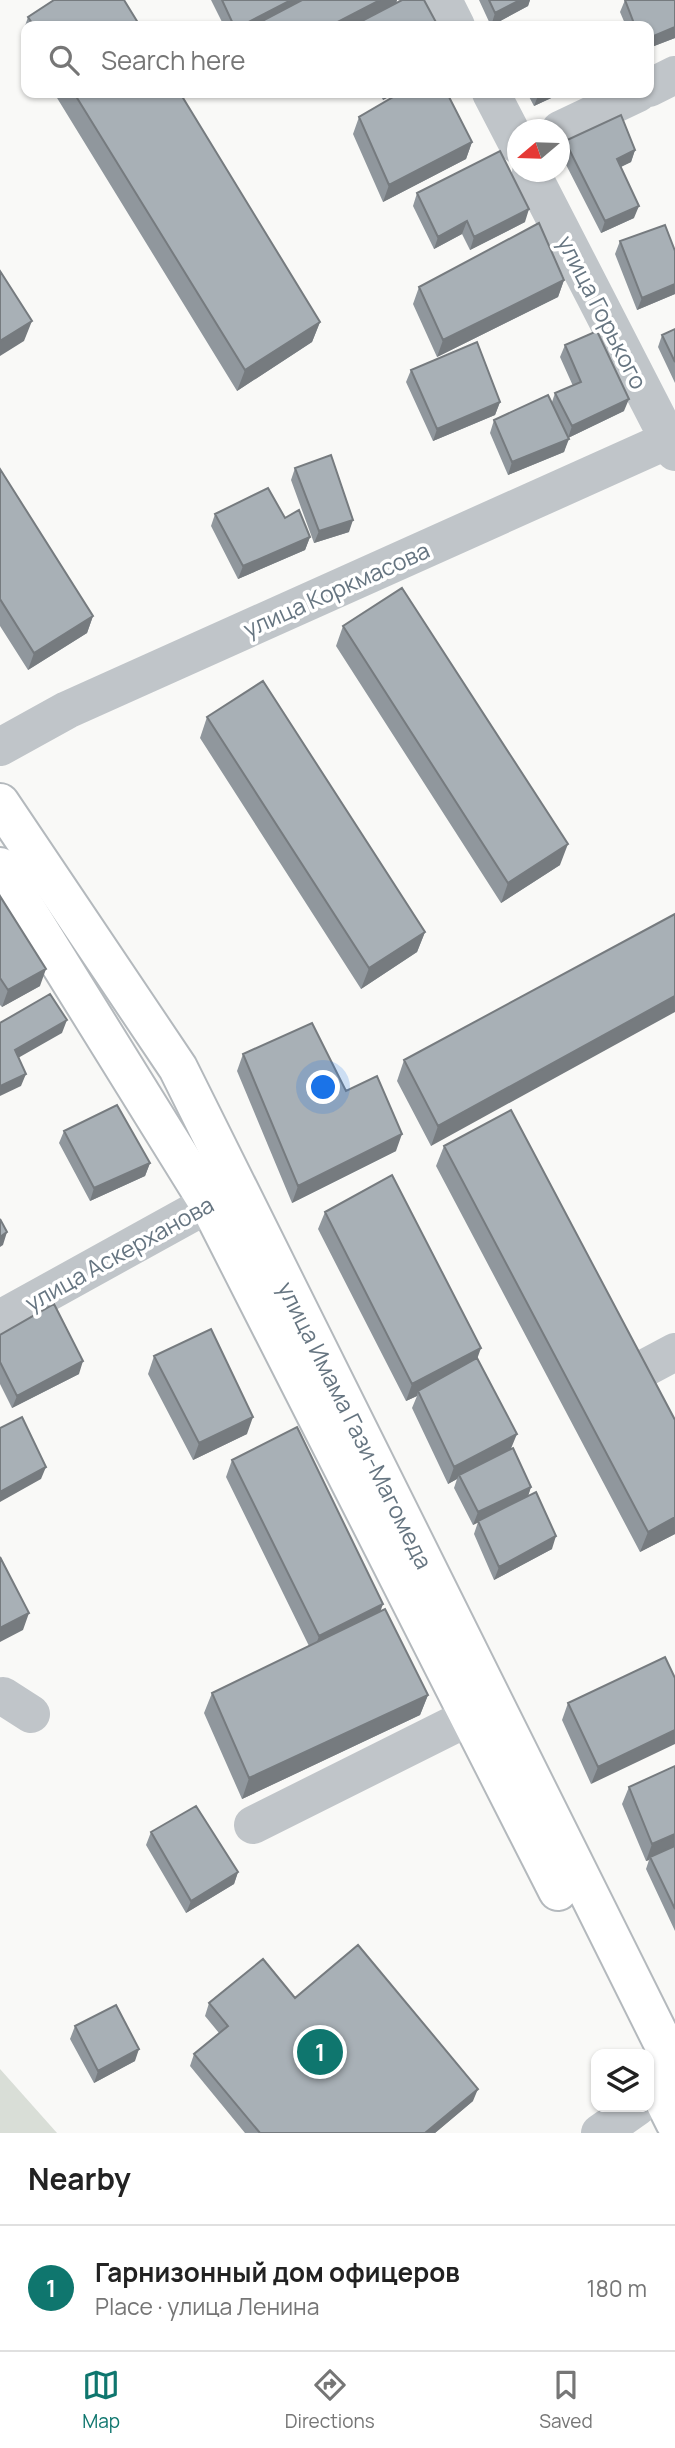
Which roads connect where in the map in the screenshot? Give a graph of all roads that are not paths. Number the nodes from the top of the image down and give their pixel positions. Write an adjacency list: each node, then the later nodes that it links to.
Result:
1 (443, 0): 2 (street)
2 (454, 21)
3 (675, 75): 4 (street)
4 (654, 86)
5 (494, 98): 7 (street)
6 (627, 98): 8 (street)
7 (507, 125)
8 (570, 125)
9 (536, 182): 10 (street, улица Горького)
10 (673, 443): 11 (street, улица Коркмасова)
11 (0, 747)
12 (2, 813): 14 (main road, улица Имама Гази-Магомеда)
13 (0, 867): 14 (main road)
14 (223, 1196): 15 (street, улица Аскерханова); 16 (main road); 19 (main road, улица Имама Гази-Магомеда)
15 (0, 1318)
16 (469, 1717): 17 (street); 18 (main road)
17 (253, 1825)
18 (638, 2049)
19 (660, 2091): 20 (street)
20 (600, 2133)

